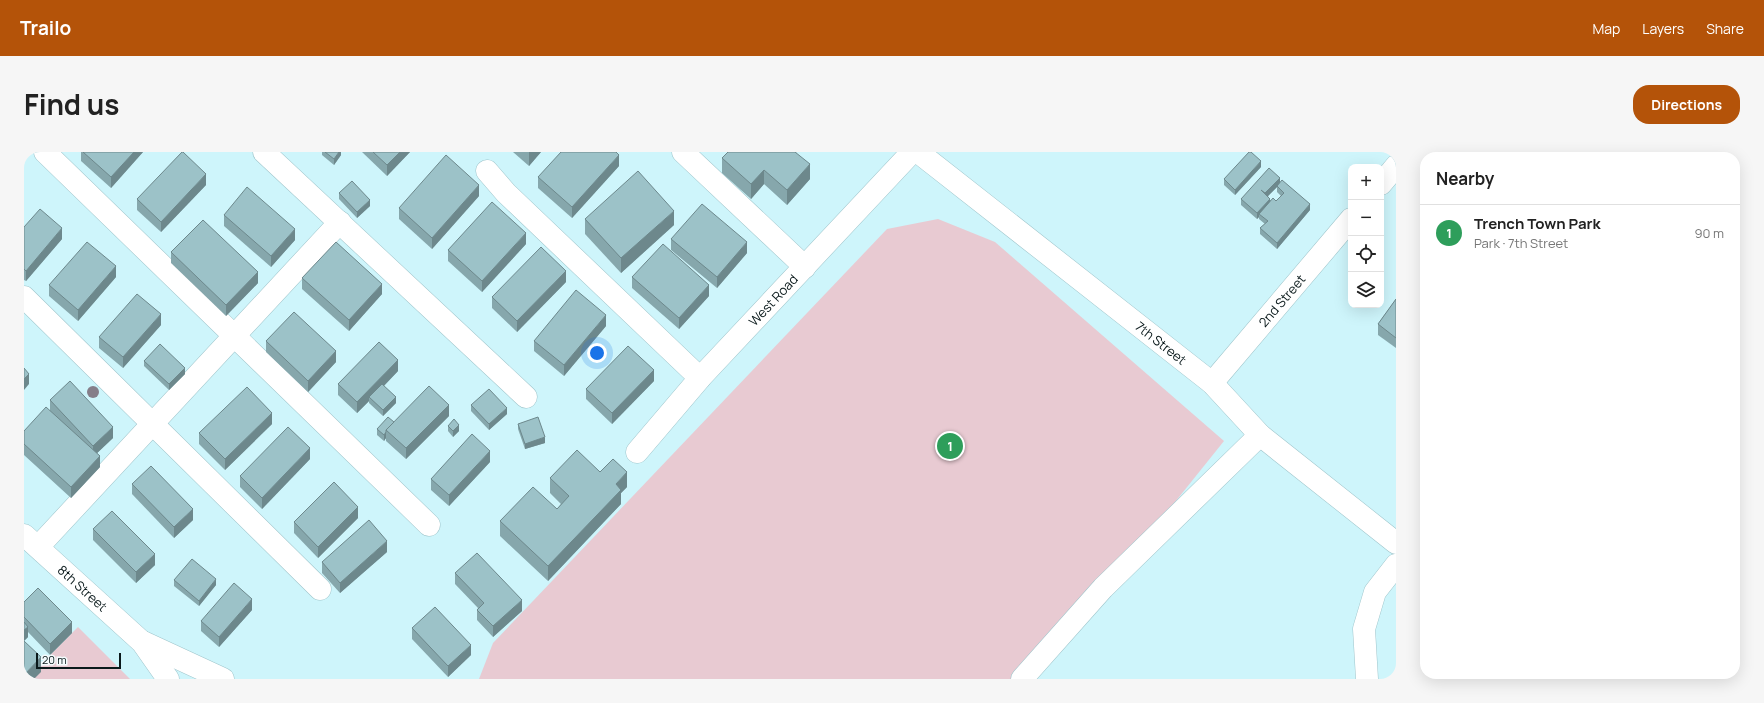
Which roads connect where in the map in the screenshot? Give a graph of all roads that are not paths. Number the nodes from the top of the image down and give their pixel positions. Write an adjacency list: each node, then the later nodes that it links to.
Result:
1 (45, 152): 13 (street)
2 (264, 152): 9 (street)
3 (683, 152): 11 (street)
4 (912, 152): 11 (street, West Road)
5 (918, 152): 15 (street, 7th Street)
6 (1396, 166): 8 (street)
7 (487, 171): 14 (street)
8 (1384, 180)
9 (340, 222): 13 (street); 16 (street)
10 (1348, 223): 15 (street, 2nd Street)
11 (805, 267): 14 (street, West Road)
12 (24, 297): 17 (street)
13 (234, 335): 17 (street); 20 (street)
14 (700, 378): 19 (street, West Road)
15 (1212, 383): 18 (street, 7th Street)
16 (526, 397)
17 (152, 423): 21 (street); 24 (street)
18 (1260, 435): 22 (street, 7th Street); 28 (street)
19 (637, 452)
20 (429, 525)
21 (31, 541): 25 (street, 8th Street)
22 (1396, 543)
23 (1396, 565): 29 (street)
24 (320, 589)
25 (142, 642): 26 (street); 27 (street)
26 (168, 679)
27 (223, 679)
28 (1022, 679)
29 (1367, 679)

